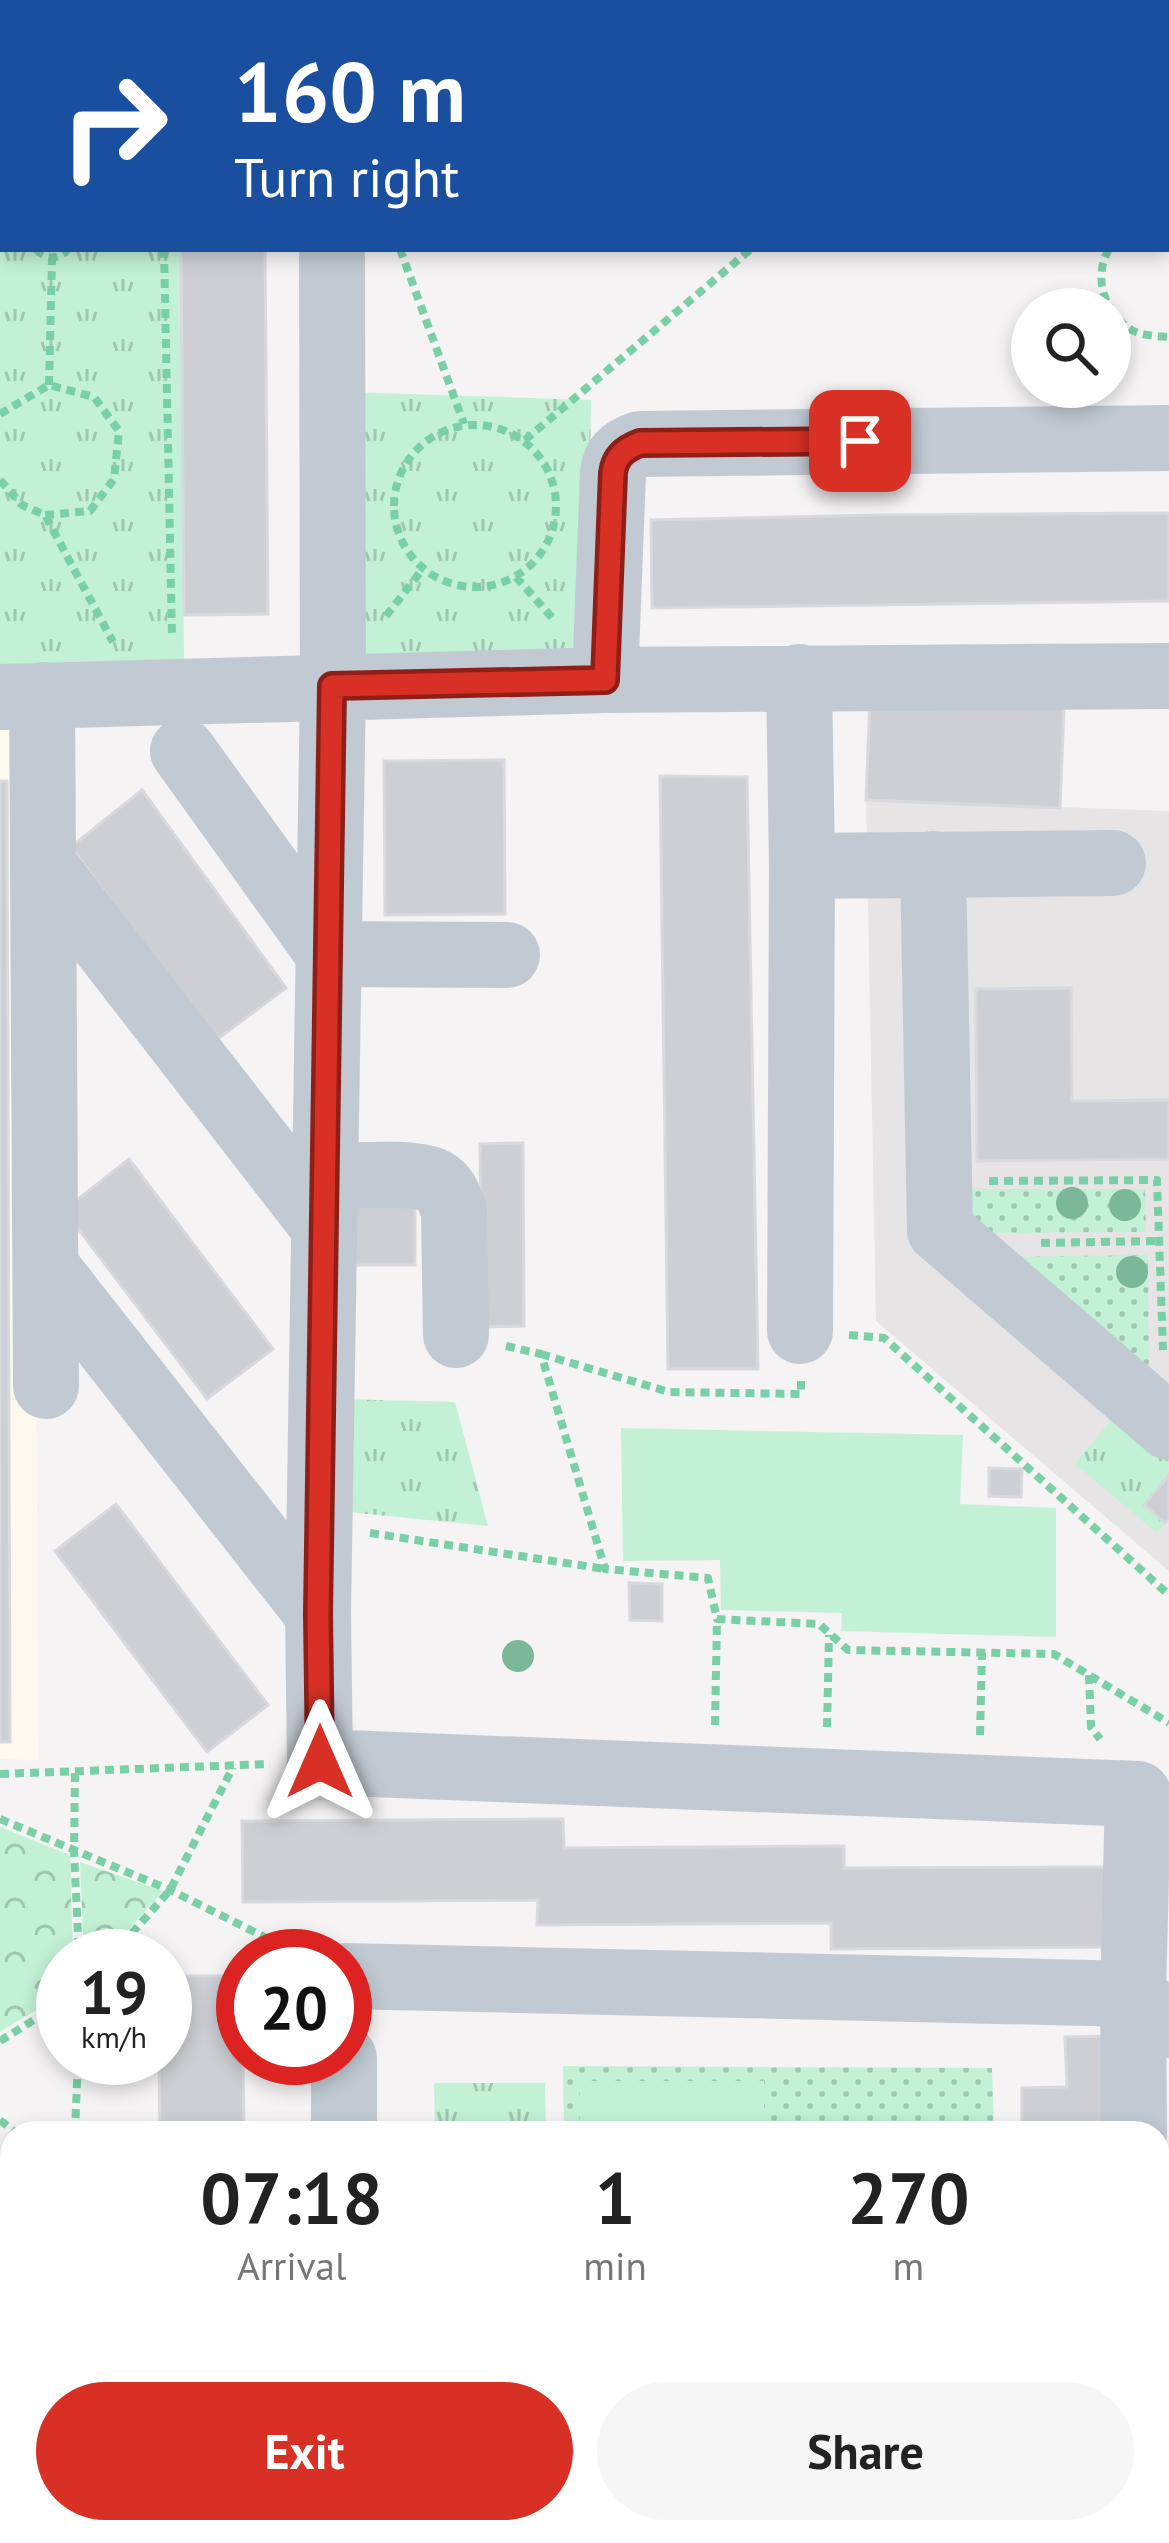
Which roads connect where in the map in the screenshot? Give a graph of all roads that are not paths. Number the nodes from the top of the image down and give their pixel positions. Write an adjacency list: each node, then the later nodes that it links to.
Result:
1 (332, 252): 6 (lane)
2 (1169, 438): 5 (lane)
3 (1169, 676): 4 (lane)
4 (799, 677): 5 (lane); 12 (lane)
5 (605, 680): 6 (lane)
6 (332, 686): 7 (lane); 13 (lane)
7 (21, 696): 10 (lane)
8 (183, 751): 13 (lane)
9 (1113, 863): 11 (lane)
10 (43, 865): 15 (lane); 16 (lane)
11 (933, 865): 12 (lane); 20 (lane)
12 (802, 866): 17 (lane)
13 (329, 954): 14 (lane); 15 (lane)
14 (507, 955)
15 (325, 1201): 18 (lane); 21 (lane)
16 (46, 1267): 19 (lane); 21 (lane)
17 (800, 1331)
18 (456, 1335)
19 (46, 1386)
20 (1167, 1426)
21 (318, 1614): 23 (lane)
22 (372, 1977): 23 (lane)
23 (1151, 2011): 26 (lane)
24 (344, 2085): 25 (lane)
25 (344, 2121)
26 (1136, 2121)

